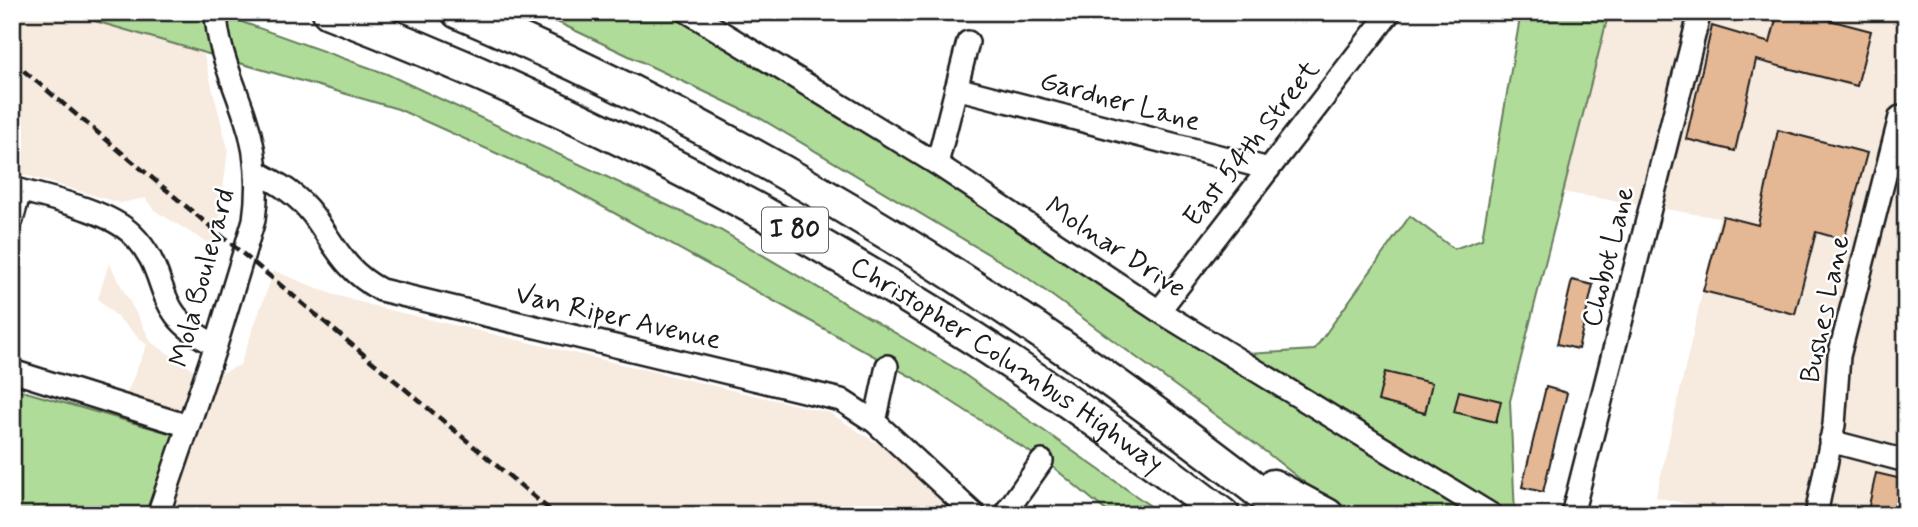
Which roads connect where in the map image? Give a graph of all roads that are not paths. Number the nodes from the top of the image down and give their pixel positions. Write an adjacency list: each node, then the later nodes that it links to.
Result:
1 (216, 12): 13 (street, Mola Boulevard)
2 (329, 12): 29 (highway, Christopher Columbus Highway / I 80)
3 (458, 12): 23 (highway, Christopher Columbus Highway / I 80)
4 (688, 12): 7 (street, Molnar Drive)
5 (1390, 12): 12 (street, East 54th Street)
6 (1700, 12): 33 (street, Chobot Lane)
7 (712, 18): 11 (street, Molnar Drive)
8 (968, 42): 9 (street)
9 (956, 88): 11 (street); 12 (street, Gardner Lane)
10 (1900, 117): 22 (street, Bushes Lane)
11 (937, 164): 16 (street, Molnar Drive)
12 (1269, 169): 16 (street, East 54th Street)
13 (257, 172): 17 (street, Mola Boulevard); 20 (street, Van Riper Avenue)
14 (16, 190): 15 (street); 17 (street)
15 (12, 220)
16 (1159, 311): 32 (street, Molnar Drive)
17 (216, 345): 21 (street, Mola Boulevard)
18 (887, 366): 20 (street)
19 (12, 371): 21 (street)
20 (876, 422): 27 (street, Van Riper Avenue)
21 (188, 426): 26 (street, Mola Boulevard)
22 (1830, 441): 25 (street); 34 (street, Bushes Lane)
23 (1210, 452): 30 (highway, Christopher Columbus Highway / I 80); 31 (highway)
24 (1042, 461): 28 (street)
25 (1906, 461)
26 (158, 515)
27 (975, 515)
28 (1004, 515)
29 (1223, 515)
30 (1289, 515)
31 (1326, 515)
32 (1492, 515)
33 (1572, 515)
34 (1816, 515)

